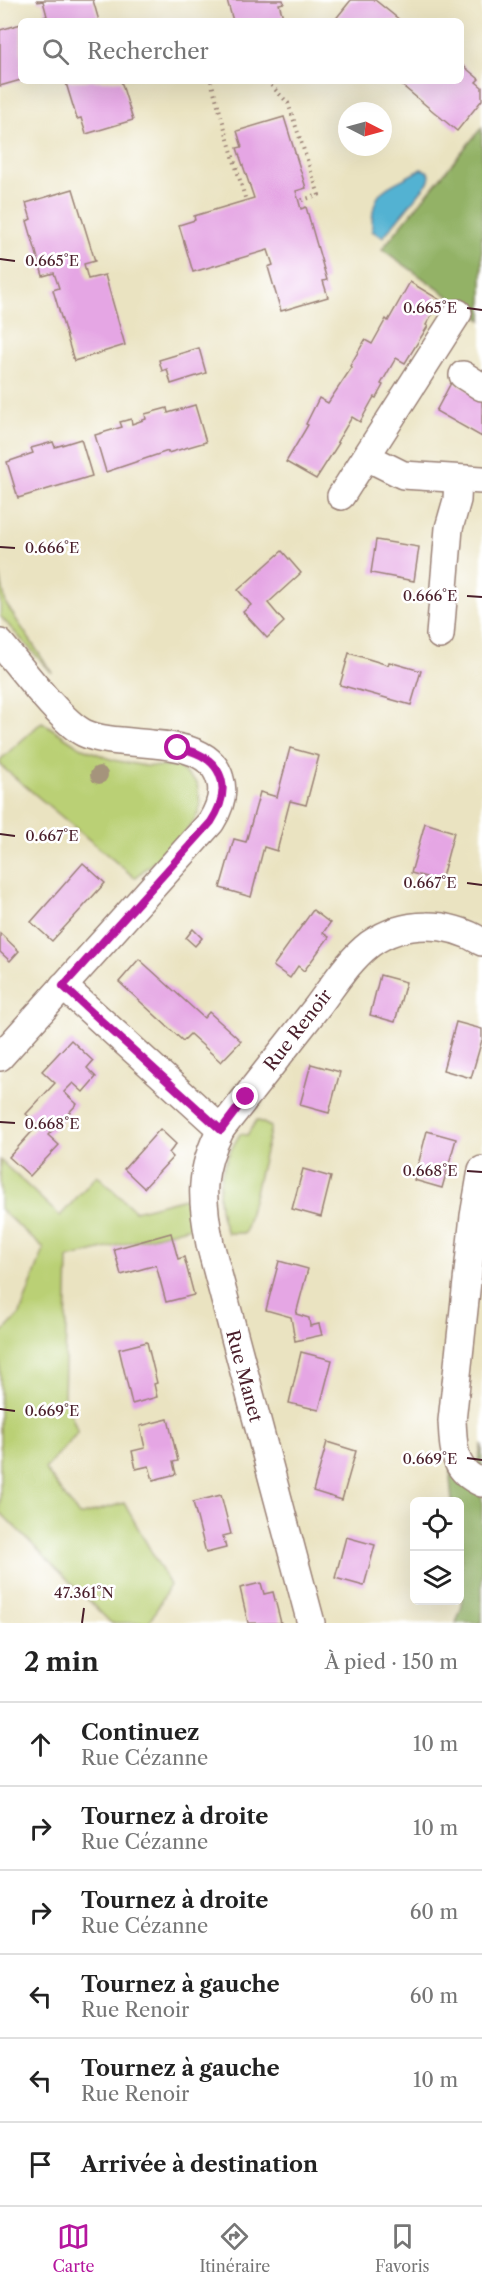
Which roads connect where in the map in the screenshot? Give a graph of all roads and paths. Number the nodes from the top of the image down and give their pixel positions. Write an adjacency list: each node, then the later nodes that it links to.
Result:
1 (213, 84): 3 (path)
2 (270, 84): 4 (path)
3 (246, 201)
4 (299, 201)
5 (458, 313): 6 (street)
6 (367, 457): 7 (street); 8 (street)
7 (470, 479): 9 (street)
8 (341, 496)
9 (440, 635)
10 (0, 643): 12 (street)
11 (482, 942): 14 (street, Rue Renoir)
12 (63, 986): 13 (street); 14 (street)
13 (0, 1057)
14 (221, 1130): 17 (street, Rue Manet)
15 (482, 1170): 16 (street)
16 (482, 1483)
17 (311, 1623)

